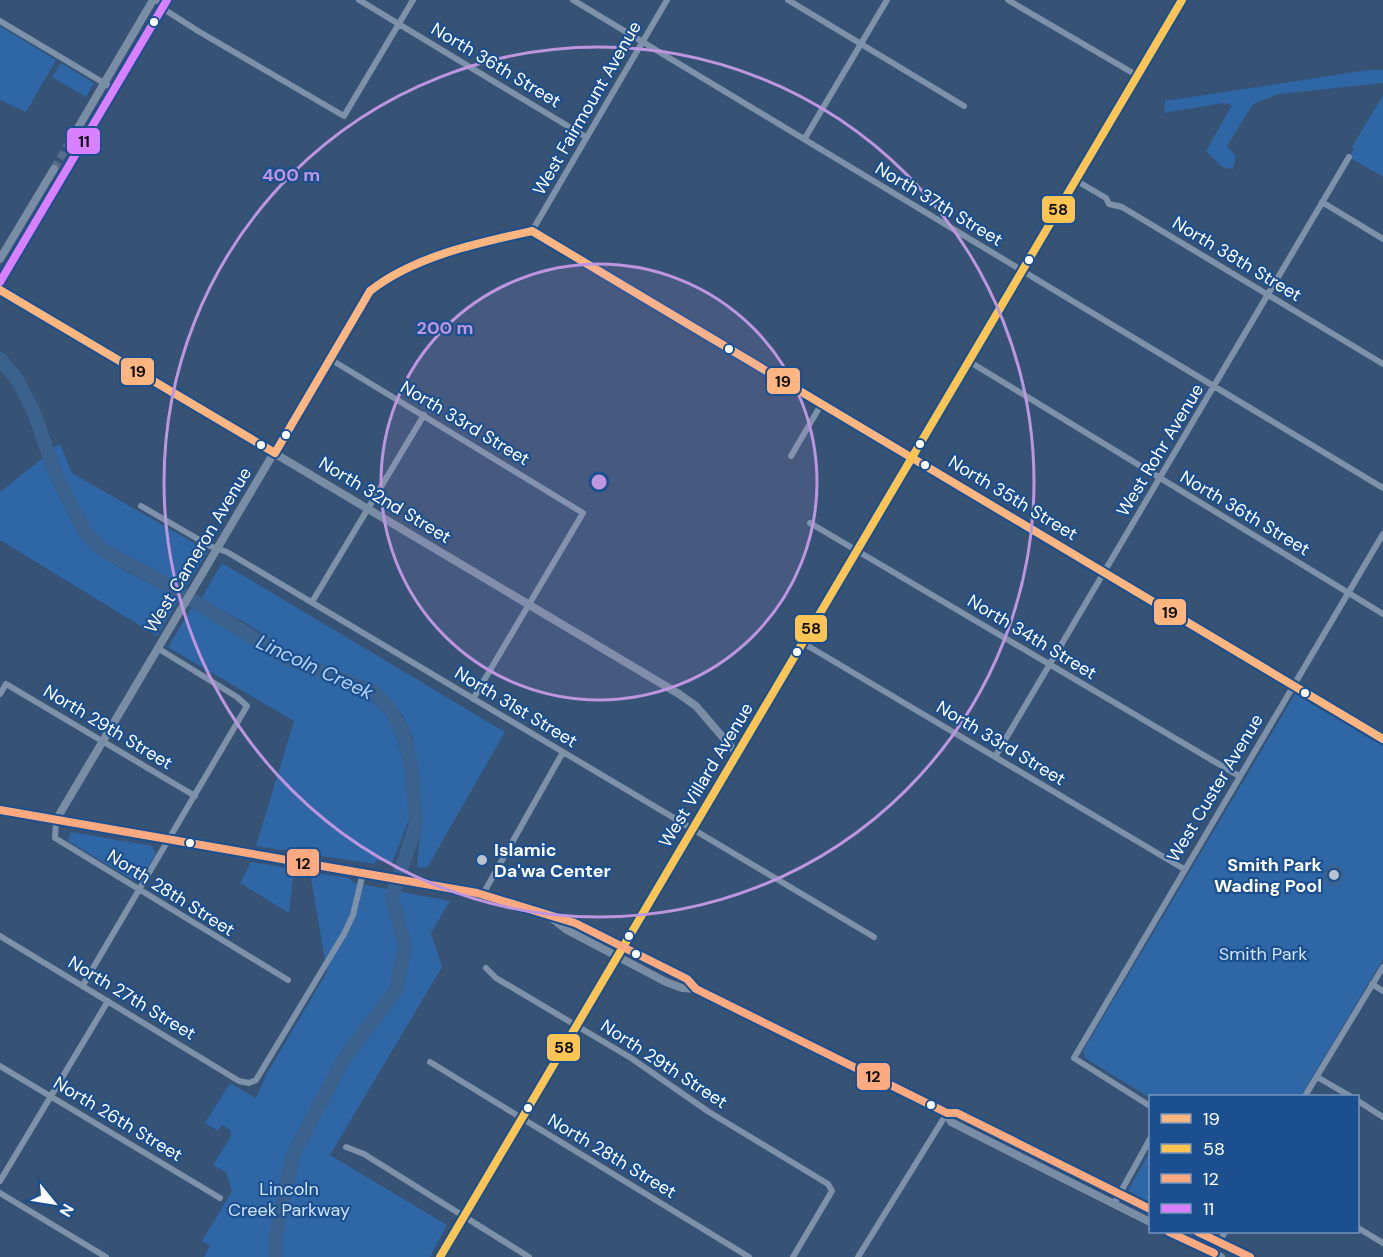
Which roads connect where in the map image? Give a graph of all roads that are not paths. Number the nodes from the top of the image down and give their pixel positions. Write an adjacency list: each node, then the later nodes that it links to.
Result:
1 (153, 0): 16 (street)
2 (359, 0): 12 (street, North 36th Street)
3 (413, 0): 12 (street)
4 (573, 0): 13 (street, North 37th Street)
5 (668, 0): 13 (street, West Fairmount Avenue)
6 (788, 0): 14 (street)
7 (887, 0): 14 (street)
8 (1008, 0): 15 (street)
9 (1182, 0): 15 (street, West Villard Avenue)
10 (162, 3): 12 (street); 17 (street)
11 (0, 21): 16 (street)
12 (399, 24): 19 (street, North 36th Street)
13 (643, 42): 19 (street, West Fairmount Avenue); 21 (street, North 37th Street)
14 (862, 44): 18 (street); 21 (street)
15 (1138, 76): 26 (street, West Villard Avenue)
16 (105, 84): 17 (street); 20 (street)
17 (114, 89): 22 (street)
18 (964, 106)
19 (586, 137): 28 (street, West Fairmount Avenue)
20 (72, 138)
21 (805, 138): 31 (street, North 37th Street)
22 (82, 143)
23 (1349, 156): 27 (street, West Rohr Avenue)
24 (54, 169): 30 (street)
25 (63, 175): 32 (street)
26 (1077, 181): 31 (street, West Villard Avenue); 34 (street, North 38th Street)
27 (1322, 202): 29 (street); 34 (street, West Rohr Avenue)
28 (532, 231): 35 (street, West Cameron Avenue); 39 (street, North 35th Street)
29 (1383, 239)
30 (0, 259)
31 (1023, 272): 36 (street, West Villard Avenue); 38 (street, North 37th Street)
32 (0, 282)
33 (0, 290): 41 (street, North 32nd Street)
34 (1268, 295): 37 (street, North 38th Street); 38 (street, West Rohr Avenue)
35 (330, 359): 40 (street, North 33rd Street); 41 (street, West Cameron Avenue)
36 (970, 362): 43 (street, West Villard Avenue); 44 (street, North 36th Street)
37 (1383, 364)
38 (1215, 387): 44 (street, West Rohr Avenue); 45 (street, North 37th Street)
39 (822, 403): 42 (street); 43 (street, North 35th Street)
40 (424, 415): 47 (street); 55 (street, North 33rd Street)
41 (275, 453): 47 (street, North 32nd Street); 50 (street, West Cameron Avenue)
42 (791, 456)
43 (914, 457): 51 (street, West Villard Avenue); 52 (street, North 35th Street)
44 (1160, 479): 52 (street, West Rohr Avenue); 53 (street, North 36th Street)
45 (1383, 488)
46 (141, 506): 50 (street, North 31st Street)
47 (368, 509): 54 (street); 55 (street, North 32nd Street)
48 (810, 523): 51 (street, North 34th Street)
49 (1383, 534): 53 (street, West Custer Avenue)
50 (218, 548): 54 (street, North 31st Street); 58 (street, West Cameron Avenue)
51 (857, 551): 57 (street, West Villard Avenue); 59 (street, North 34th Street)
52 (1105, 573): 59 (street, West Rohr Avenue); 60 (street, North 35th Street)
53 (1349, 594): 56 (street, North 36th Street); 60 (street, West Custer Avenue)
54 (312, 602): 62 (street, North 31st Street)
55 (530, 606): 62 (street); 66 (street, North 32nd Street)
56 (1383, 614)
57 (803, 643): 66 (street, West Villard Avenue); 67 (street, North 33rd Street)
58 (159, 649): 64 (street, West Cameron Avenue); 69 (street)
59 (1050, 666): 67 (street, West Rohr Avenue); 68 (street, North 34th Street)
60 (1294, 685): 63 (street, North 35th Street); 68 (street, West Custer Avenue)
61 (0, 694): 64 (street, North 29th Street)
62 (473, 699): 65 (street, North 31st Street)
63 (1383, 739)
64 (102, 742): 69 (street, North 29th Street); 71 (street, West Cameron Avenue)
65 (563, 752): 72 (street, North 31st Street); 77 (street)
66 (738, 755): 72 (street, West Villard Avenue)
67 (995, 757): 74 (street, North 33rd Street)
68 (1239, 776): 74 (street, West Custer Avenue)
69 (195, 796): 73 (street)
70 (0, 810): 71 (street)
71 (56, 820): 73 (street); 76 (street, North 28th Street)
72 (694, 830): 80 (street, North 31st Street); 81 (street, West Villard Avenue)
73 (169, 838): 75 (street); 76 (street)
74 (1184, 869): 99 (street, West Custer Avenue)
75 (366, 873): 77 (street); 90 (street, North 27th Street)
76 (138, 891): 85 (street, North 28th Street); 87 (street)
77 (483, 894): 78 (street)
78 (548, 916): 81 (street); 82 (street)
79 (0, 936): 87 (street, North 27th Street)
80 (874, 937)
81 (623, 946): 82 (street, West Villard Avenue); 88 (street)
82 (617, 957): 88 (street); 91 (street, West Villard Avenue)
83 (1383, 967): 86 (street)
84 (486, 968): 91 (street, North 29th Street)
85 (288, 981)
86 (1372, 984): 89 (street); 94 (street)
87 (83, 985): 90 (street, North 27th Street)
88 (696, 989): 100 (street)
89 (1383, 991)
90 (108, 1001): 97 (street)
91 (576, 1025): 102 (street, West Villard Avenue); 124 (street, North 29th Street)
92 (430, 1062): 102 (street, North 28th Street)
93 (0, 1066): 97 (street, North 26th Street)
94 (1317, 1077): 95 (street); 96 (street)
95 (1306, 1095)
96 (1348, 1095)
97 (51, 1096): 105 (street); 108 (street, North 26th Street)
98 (1359, 1102): 101 (street)
99 (1149, 1105)
100 (947, 1113): 107 (street); 109 (street); 125 (street)
101 (1383, 1117)
102 (521, 1118): 111 (street, West Villard Avenue); 123 (street, North 28th Street)
103 (1149, 1141): 107 (street)
104 (346, 1147): 111 (street)
105 (0, 1181)
106 (0, 1193): 120 (street)
107 (1119, 1194): 109 (street); 110 (street)
108 (220, 1198)
109 (1113, 1204): 112 (street)
110 (1149, 1209)
111 (463, 1216): 121 (street, West Villard Avenue); 122 (street)
112 (1149, 1222)
113 (1359, 1229): 118 (street)
114 (1171, 1233): 119 (street)
115 (1200, 1233): 117 (street)
116 (1224, 1233): 117 (street)
117 (1220, 1242): 119 (street); 126 (street)
118 (1383, 1243)
119 (1217, 1255)
120 (106, 1257)
121 (440, 1257)
122 (528, 1257)
123 (749, 1257)
124 (793, 1257)
125 (858, 1257)
126 (1250, 1257)

